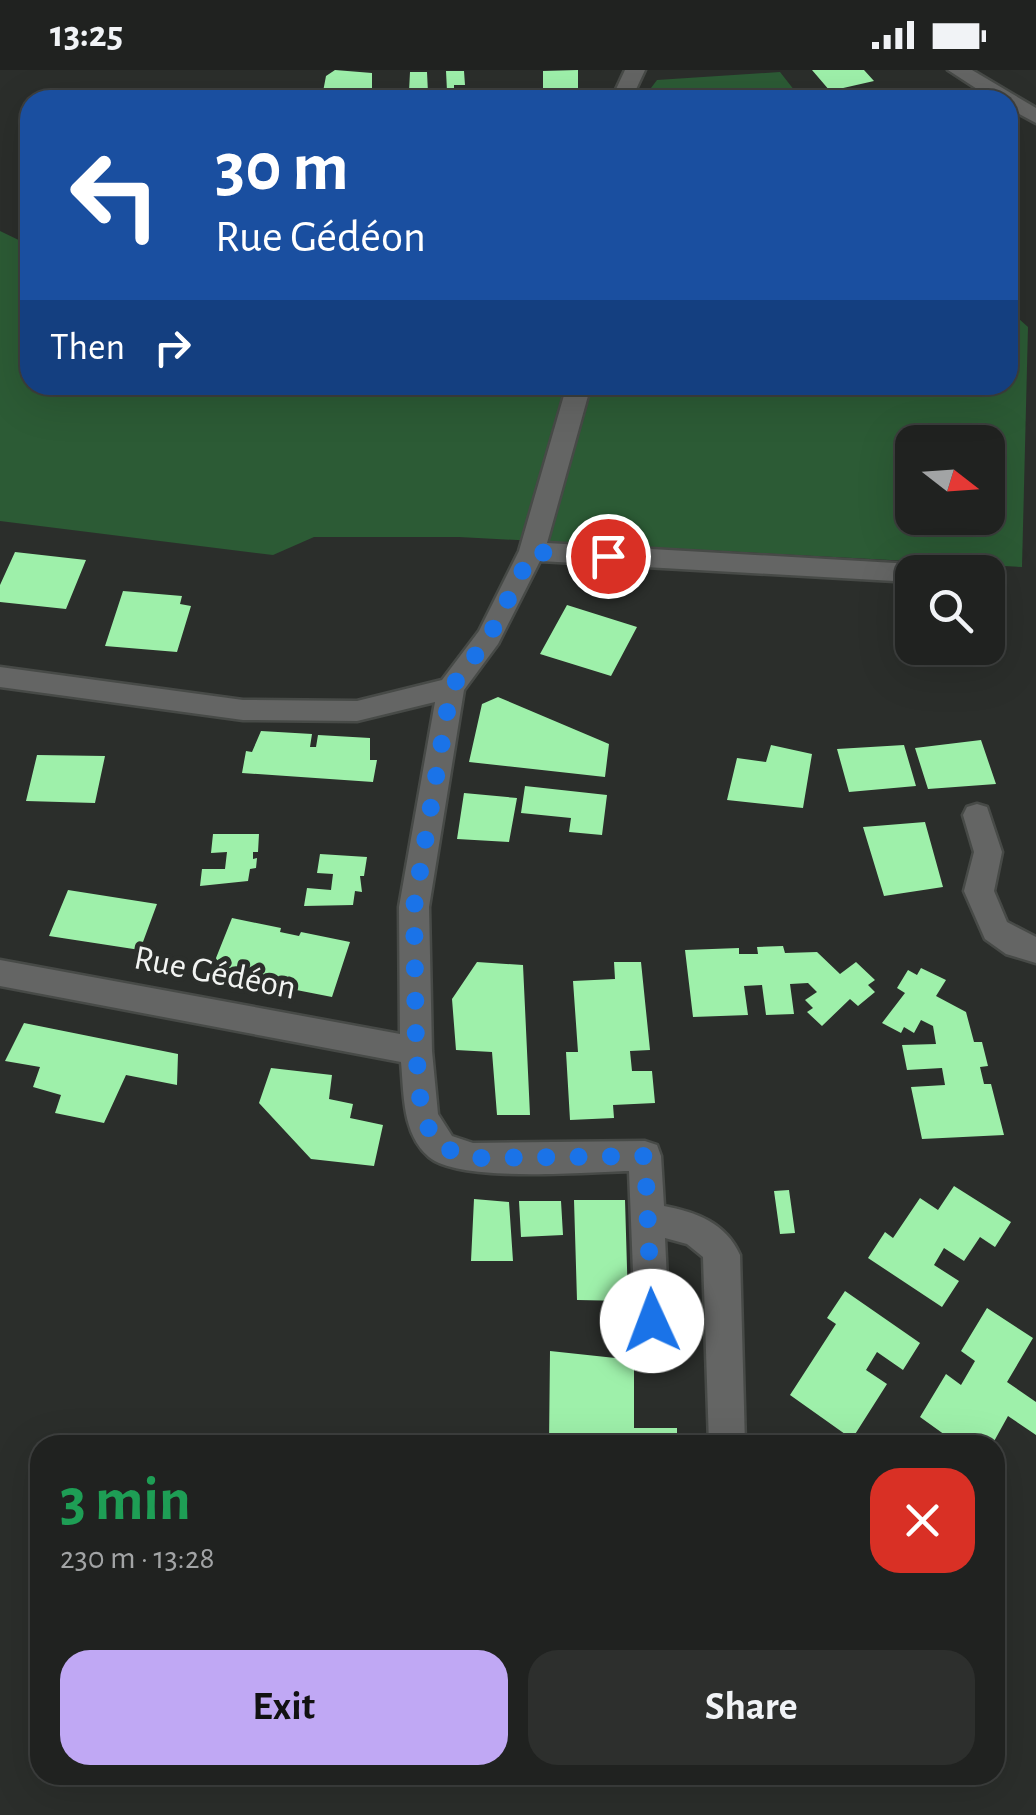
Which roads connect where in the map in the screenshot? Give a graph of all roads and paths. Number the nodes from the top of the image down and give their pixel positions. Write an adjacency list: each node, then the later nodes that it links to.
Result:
1 (958, 70): 2 (street)
2 (991, 90)
3 (576, 395): 4 (street)
4 (532, 552): 5 (street); 7 (street)
5 (895, 572)
6 (0, 677): 7 (street)
7 (451, 688): 11 (street)
8 (977, 815): 9 (street)
9 (1036, 950)
10 (0, 973): 11 (street, Rue Gédéon)
11 (416, 1051): 12 (street)
12 (648, 1219): 13 (street); 14 (street)
13 (652, 1321)
14 (727, 1435)

